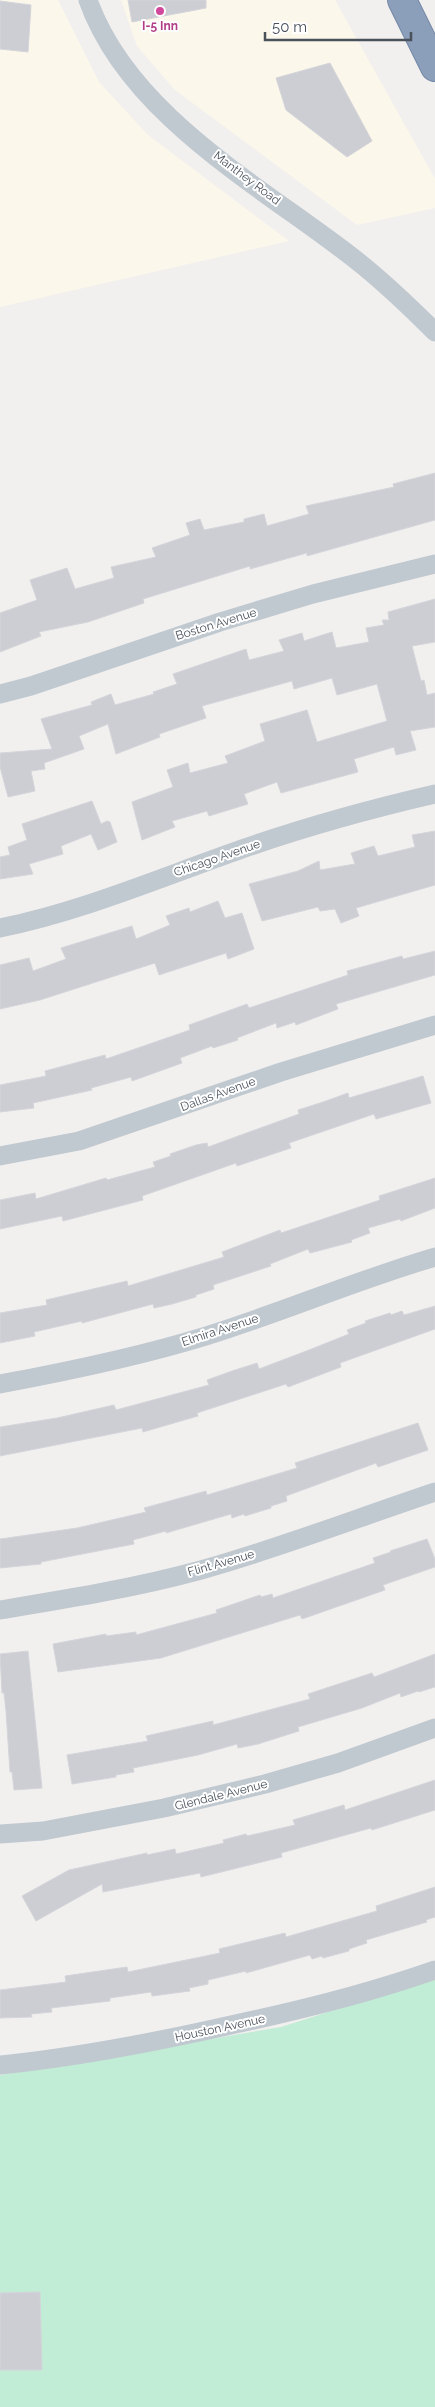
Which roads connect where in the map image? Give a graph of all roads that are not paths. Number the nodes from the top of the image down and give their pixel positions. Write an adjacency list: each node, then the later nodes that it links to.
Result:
1 (88, 0): 4 (street, Manthey Road)
2 (402, 0): 3 (highway)
3 (435, 67)
4 (435, 332)
5 (435, 564): 6 (street, Boston Avenue)
6 (0, 694)
7 (435, 794): 8 (street, Chicago Avenue)
8 (0, 928)
9 (435, 1025): 10 (street, Dallas Avenue)
10 (0, 1156)
11 (435, 1258): 12 (street, Elmira Avenue)
12 (0, 1384)
13 (435, 1492): 14 (street, Flint Avenue)
14 (0, 1610)
15 (435, 1728): 16 (street, Glendale Avenue)
16 (0, 1834)
17 (435, 1970): 18 (street, Houston Avenue)
18 (0, 2065)

